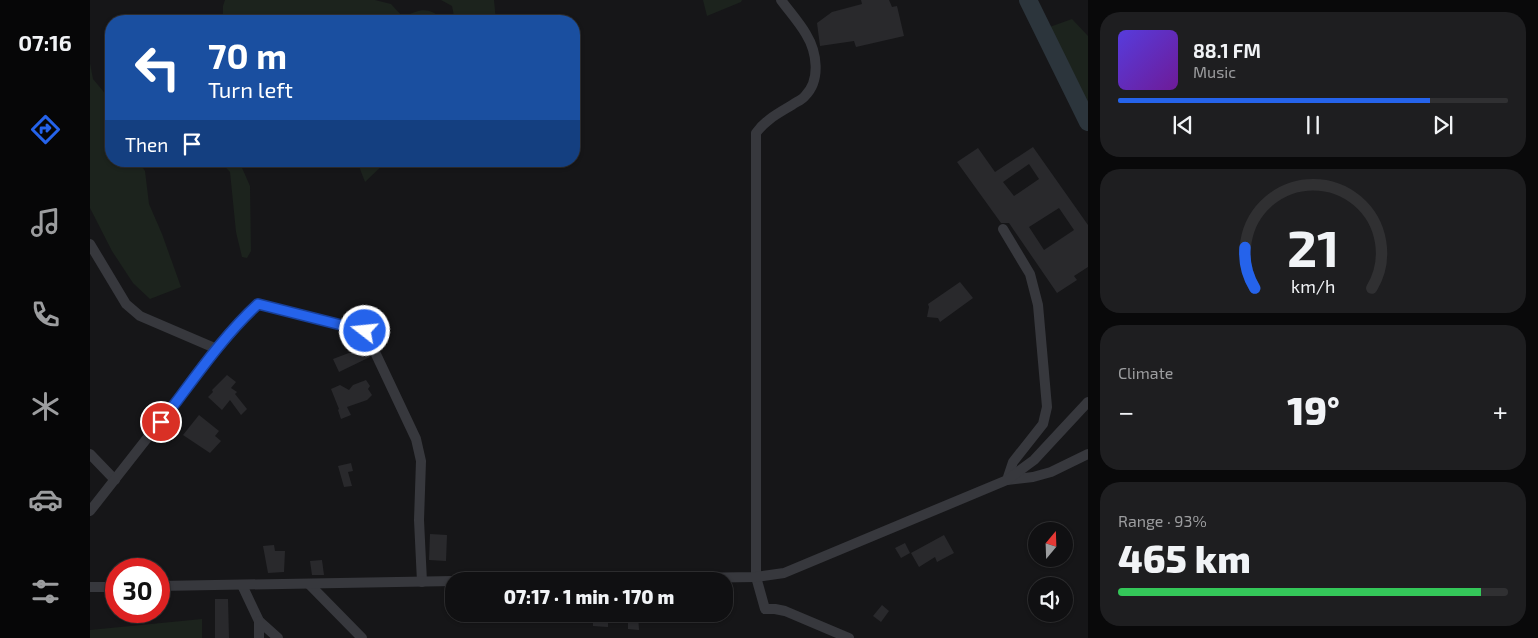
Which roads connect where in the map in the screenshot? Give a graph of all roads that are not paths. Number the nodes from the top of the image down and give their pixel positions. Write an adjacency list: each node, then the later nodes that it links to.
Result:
1 (781, 0): 12 (street)
2 (1003, 229): 9 (street)
3 (90, 244): 4 (street)
4 (217, 349): 8 (street); 14 (street)
5 (1088, 402): 9 (street)
6 (90, 454): 8 (street)
7 (1088, 454): 9 (street)
8 (115, 480): 10 (street)
9 (1007, 480): 12 (street)
10 (90, 511)
11 (733, 577): 12 (street)
12 (756, 577): 24 (street)
13 (445, 581): 14 (street)
14 (422, 582): 15 (street)
15 (309, 584): 16 (street); 23 (street)
16 (242, 585): 17 (street); 20 (street)
17 (170, 586)
18 (90, 587): 19 (street)
19 (105, 587)
20 (259, 620): 21 (street); 22 (street)
21 (259, 638)
22 (278, 638)
23 (362, 638)
24 (849, 638)

